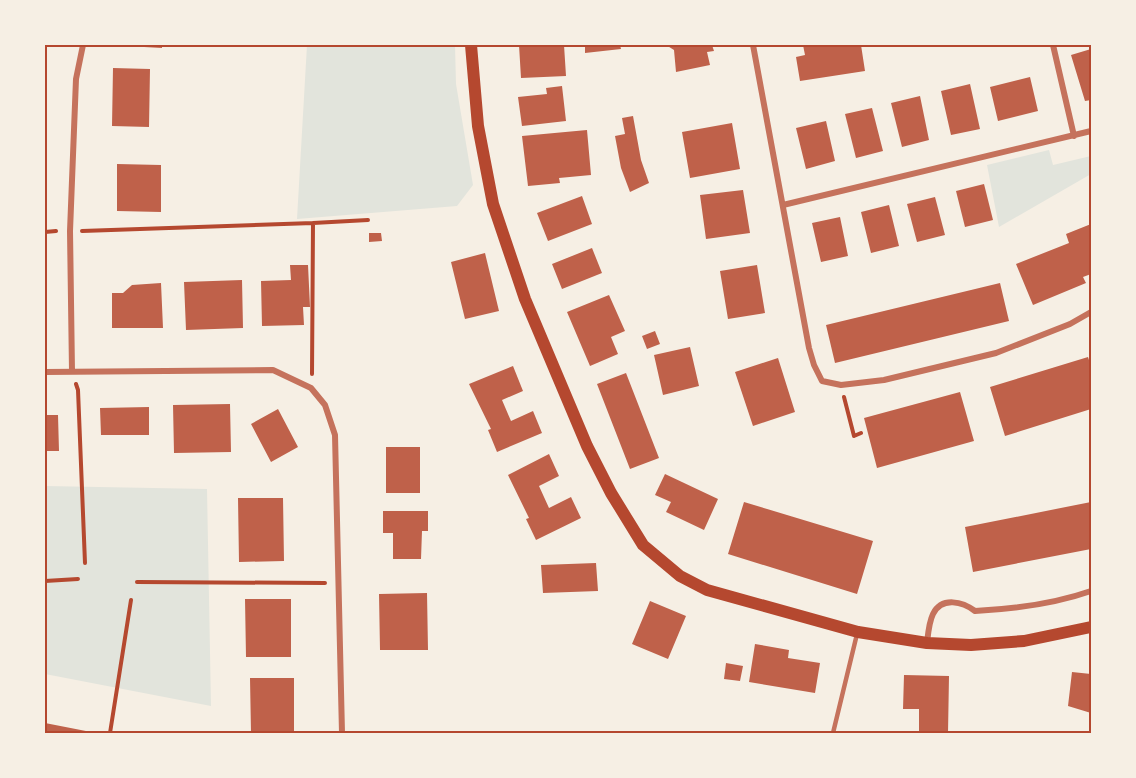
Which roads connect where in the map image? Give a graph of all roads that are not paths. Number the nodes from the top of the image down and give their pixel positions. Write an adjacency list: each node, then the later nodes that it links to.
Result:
1 (83, 45): 9 (street)
2 (471, 45): 13 (main road)
3 (753, 45): 7 (street)
4 (1053, 45): 6 (street)
5 (1091, 131): 6 (street)
6 (1074, 136): 7 (street)
7 (783, 205): 8 (street)
8 (1091, 312)
9 (72, 371): 10 (street); 15 (street)
10 (45, 372)
11 (1091, 591): 14 (street)
12 (1091, 627): 14 (main road)
13 (858, 632): 14 (main road); 16 (lane)
14 (927, 643)
15 (342, 733)
16 (833, 733)

